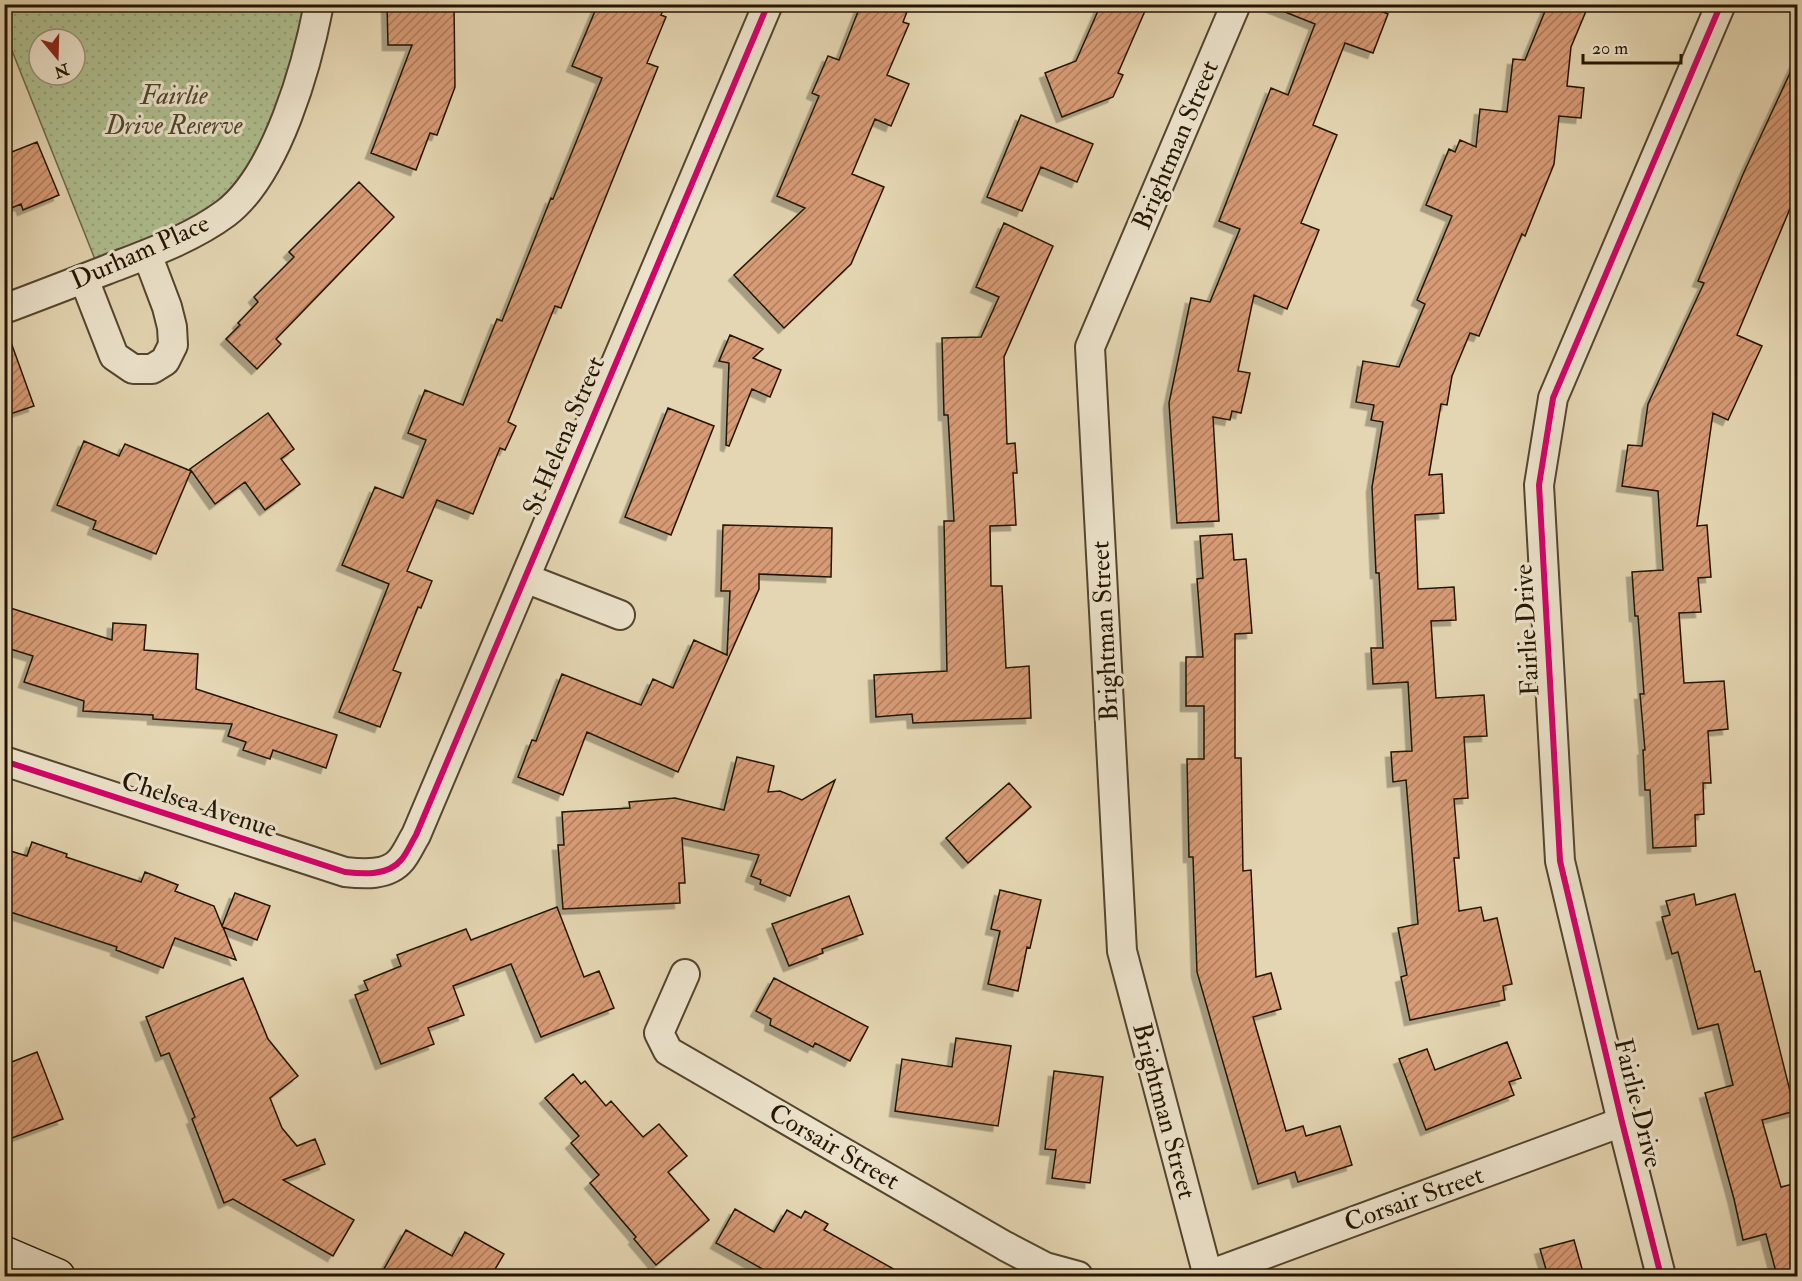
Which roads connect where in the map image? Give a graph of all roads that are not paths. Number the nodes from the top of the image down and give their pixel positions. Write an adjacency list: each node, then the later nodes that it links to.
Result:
1 (319, 4): 5 (street, Durham Place)
2 (768, 4): 8 (street, St Helena Street)
3 (1236, 4): 17 (street, Brightman Street)
4 (1721, 4): 13 (street, Fairlie Drive)
5 (147, 254): 6 (street, Durham Place); 6 (street)
6 (84, 279): 7 (street, Durham Place)
7 (4, 309)
8 (525, 578): 9 (street); 11 (street, St Helena Street)
9 (620, 615)
10 (4, 760): 11 (street, Chelsea Avenue)
11 (382, 870)
12 (685, 974): 16 (street, Corsair Street)
13 (1622, 1122): 17 (street, Corsair Street); 18 (street, Fairlie Drive)
14 (4, 1253): 15 (main road)
15 (58, 1276)
16 (1078, 1276)
17 (1207, 1276)
18 (1661, 1276)

